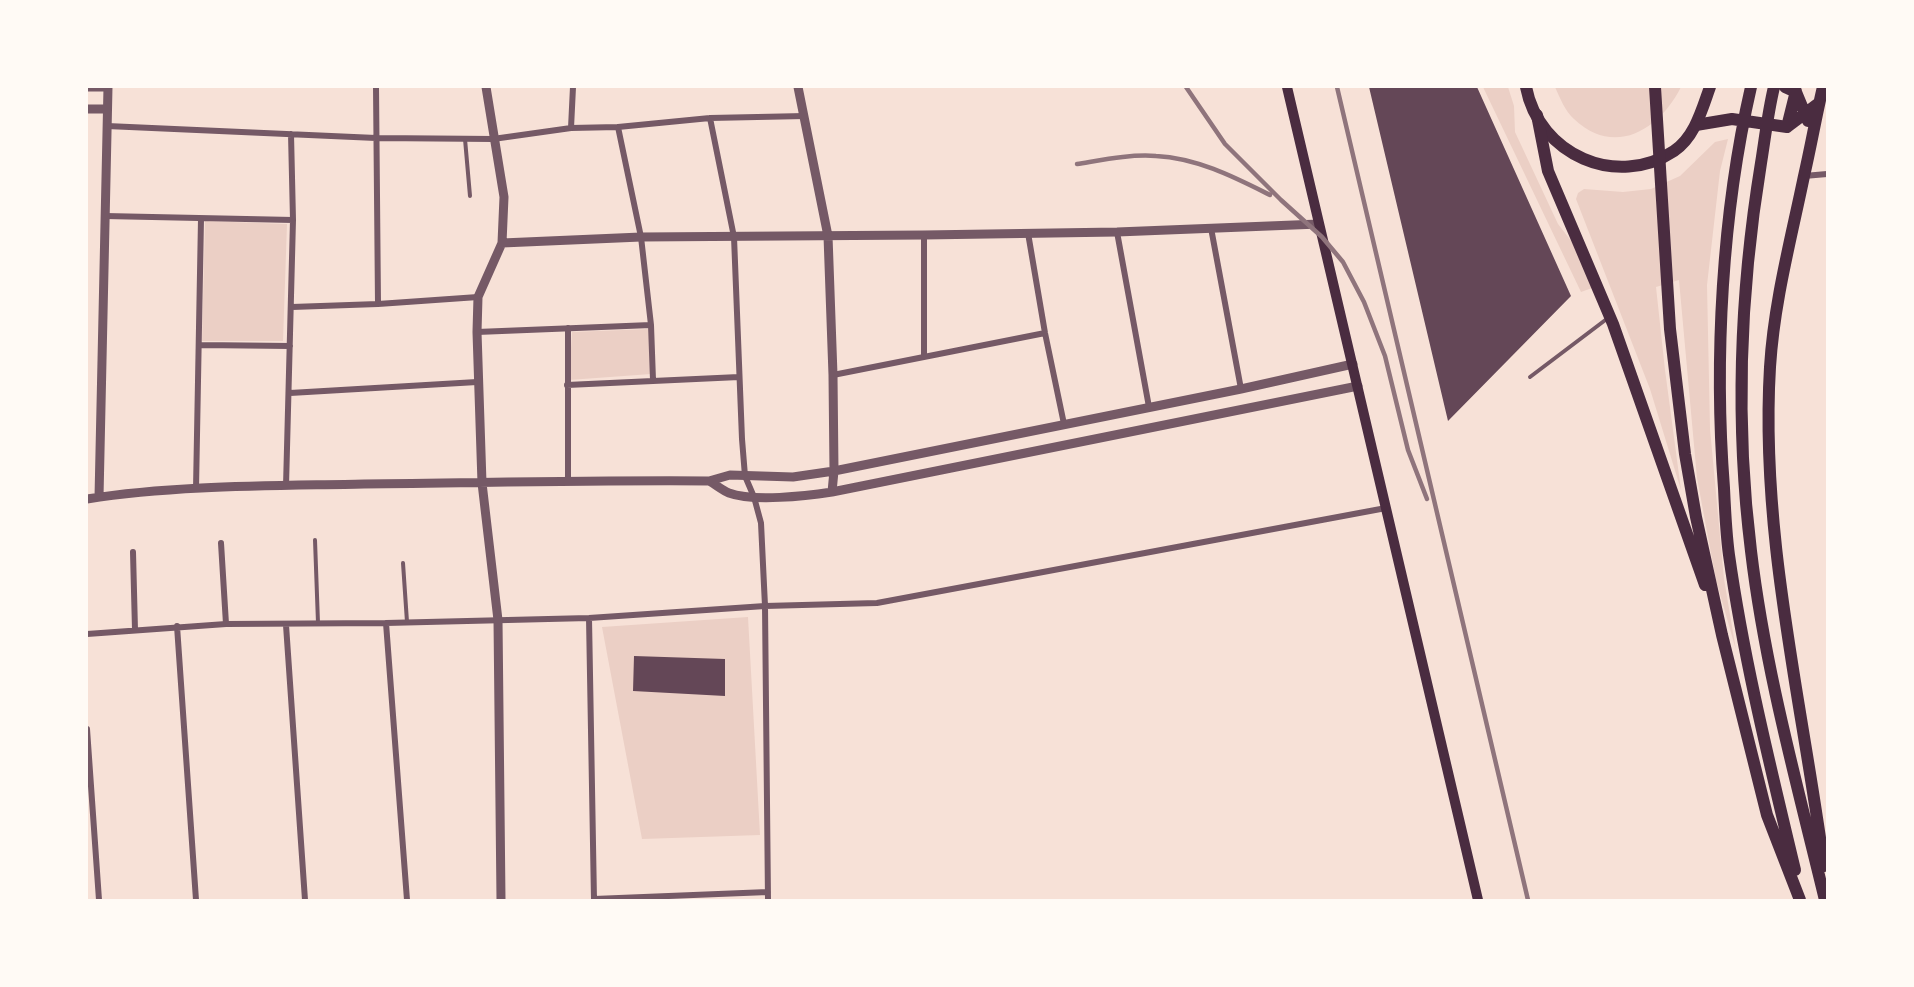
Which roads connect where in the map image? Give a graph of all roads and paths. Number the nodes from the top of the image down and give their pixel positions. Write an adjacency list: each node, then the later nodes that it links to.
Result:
1 (87, 87): 2 (street)
2 (108, 87): 17 (street)
3 (376, 87): 29 (street)
4 (486, 87): 31 (street)
5 (573, 87): 25 (street)
6 (798, 87): 20 (street)
7 (1287, 87): 38 (main road)
8 (1526, 87): 19 (main road)
9 (1655, 87): 97 (main road)
10 (1710, 87): 22 (main road)
11 (1752, 87): 109 (main road)
12 (1774, 87): 110 (main road)
13 (1823, 87): 15 (main road)
14 (1792, 89): 18 (main road); 26 (main road)
15 (1819, 103): 18 (main road); 28 (main road)
16 (87, 109): 17 (street)
17 (107, 109): 23 (street)
18 (1806, 114): 26 (main road); 28 (main road)
19 (1537, 115): 22 (main road); 50 (main road)
20 (805, 116): 21 (street); 42 (street)
21 (710, 118): 24 (street); 45 (street)
22 (1696, 125): 26 (main road)
23 (107, 126): 27 (street); 35 (street)
24 (618, 127): 25 (street); 44 (street)
25 (571, 128): 31 (street)
26 (1786, 128)
27 (291, 134): 29 (street); 37 (street)
28 (1812, 136): 33 (main road)
29 (375, 138): 30 (street); 48 (street)
30 (465, 139): 31 (street); 34 (lane)
31 (493, 139): 46 (street)
32 (1827, 174): 33 (street)
33 (1804, 176): 99 (main road)
34 (470, 196)
35 (105, 216): 36 (street); 79 (street)
36 (201, 219): 37 (street); 55 (street)
37 (293, 220): 49 (street)
38 (1319, 224): 39 (street); 58 (main road)
39 (1211, 228): 40 (street); 66 (street)
40 (1117, 232): 41 (street); 68 (street)
41 (1028, 233): 43 (street); 54 (street)
42 (828, 236): 43 (street); 45 (street); 59 (street)
43 (924, 236): 57 (street)
44 (641, 237): 45 (street); 46 (street); 51 (street)
45 (734, 237): 60 (street)
46 (502, 243): 47 (street)
47 (478, 297): 48 (street); 53 (street)
48 (378, 304): 49 (street)
49 (291, 308): 56 (street)
50 (1609, 317): 61 (lane); 97 (main road)
51 (651, 325): 52 (street); 62 (street)
52 (568, 328): 53 (street); 64 (street)
53 (477, 332): 63 (street)
54 (1045, 333): 57 (street); 69 (street)
55 (200, 345): 56 (street); 76 (street)
56 (290, 346): 67 (street)
57 (924, 356): 59 (street)
58 (1353, 364): 65 (main road); 66 (street)
59 (833, 375): 70 (street)
60 (739, 377): 62 (street); 71 (street)
61 (1530, 377)
62 (653, 380): 64 (street)
63 (477, 382): 67 (street); 74 (street)
64 (567, 385): 72 (street)
65 (1358, 386): 77 (street); 81 (main road)
66 (1241, 389): 68 (street)
67 (290, 393): 75 (street)
68 (1149, 407): 69 (street)
69 (1064, 424): 70 (street)
70 (834, 471): 71 (street); 77 (street)
71 (745, 476): 73 (street); 78 (street)
72 (568, 480): 73 (street); 74 (street)
73 (709, 481): 78 (street)
74 (482, 483): 75 (street); 88 (street)
75 (286, 486): 76 (street)
76 (196, 489): 79 (street)
77 (832, 492): 78 (street)
78 (754, 496): 86 (street)
79 (99, 497): 80 (street)
80 (87, 499)
81 (1386, 508): 86 (street); 108 (main road)
82 (315, 540): 89 (lane)
83 (221, 543): 91 (street)
84 (133, 552): 95 (street)
85 (403, 563): 90 (lane)
86 (765, 606): 87 (street); 100 (street)
87 (589, 618): 88 (street); 106 (street)
88 (498, 620): 90 (street); 105 (street)
89 (318, 623): 92 (street); 93 (street)
90 (407, 623): 92 (street)
91 (226, 624): 93 (street); 94 (street)
92 (386, 624): 104 (street)
93 (286, 625): 103 (street)
94 (177, 626): 95 (street); 102 (street)
95 (135, 630): 96 (street)
96 (87, 634)
97 (1722, 635): 109 (main road)
98 (87, 729): 101 (street)
99 (1827, 891)
100 (768, 892): 106 (street); 107 (street)
101 (99, 900)
102 (196, 900)
103 (305, 900)
104 (407, 900)
105 (501, 900)
106 (594, 900)
107 (768, 900)
108 (1478, 900)
109 (1801, 900)
110 (1825, 900)

